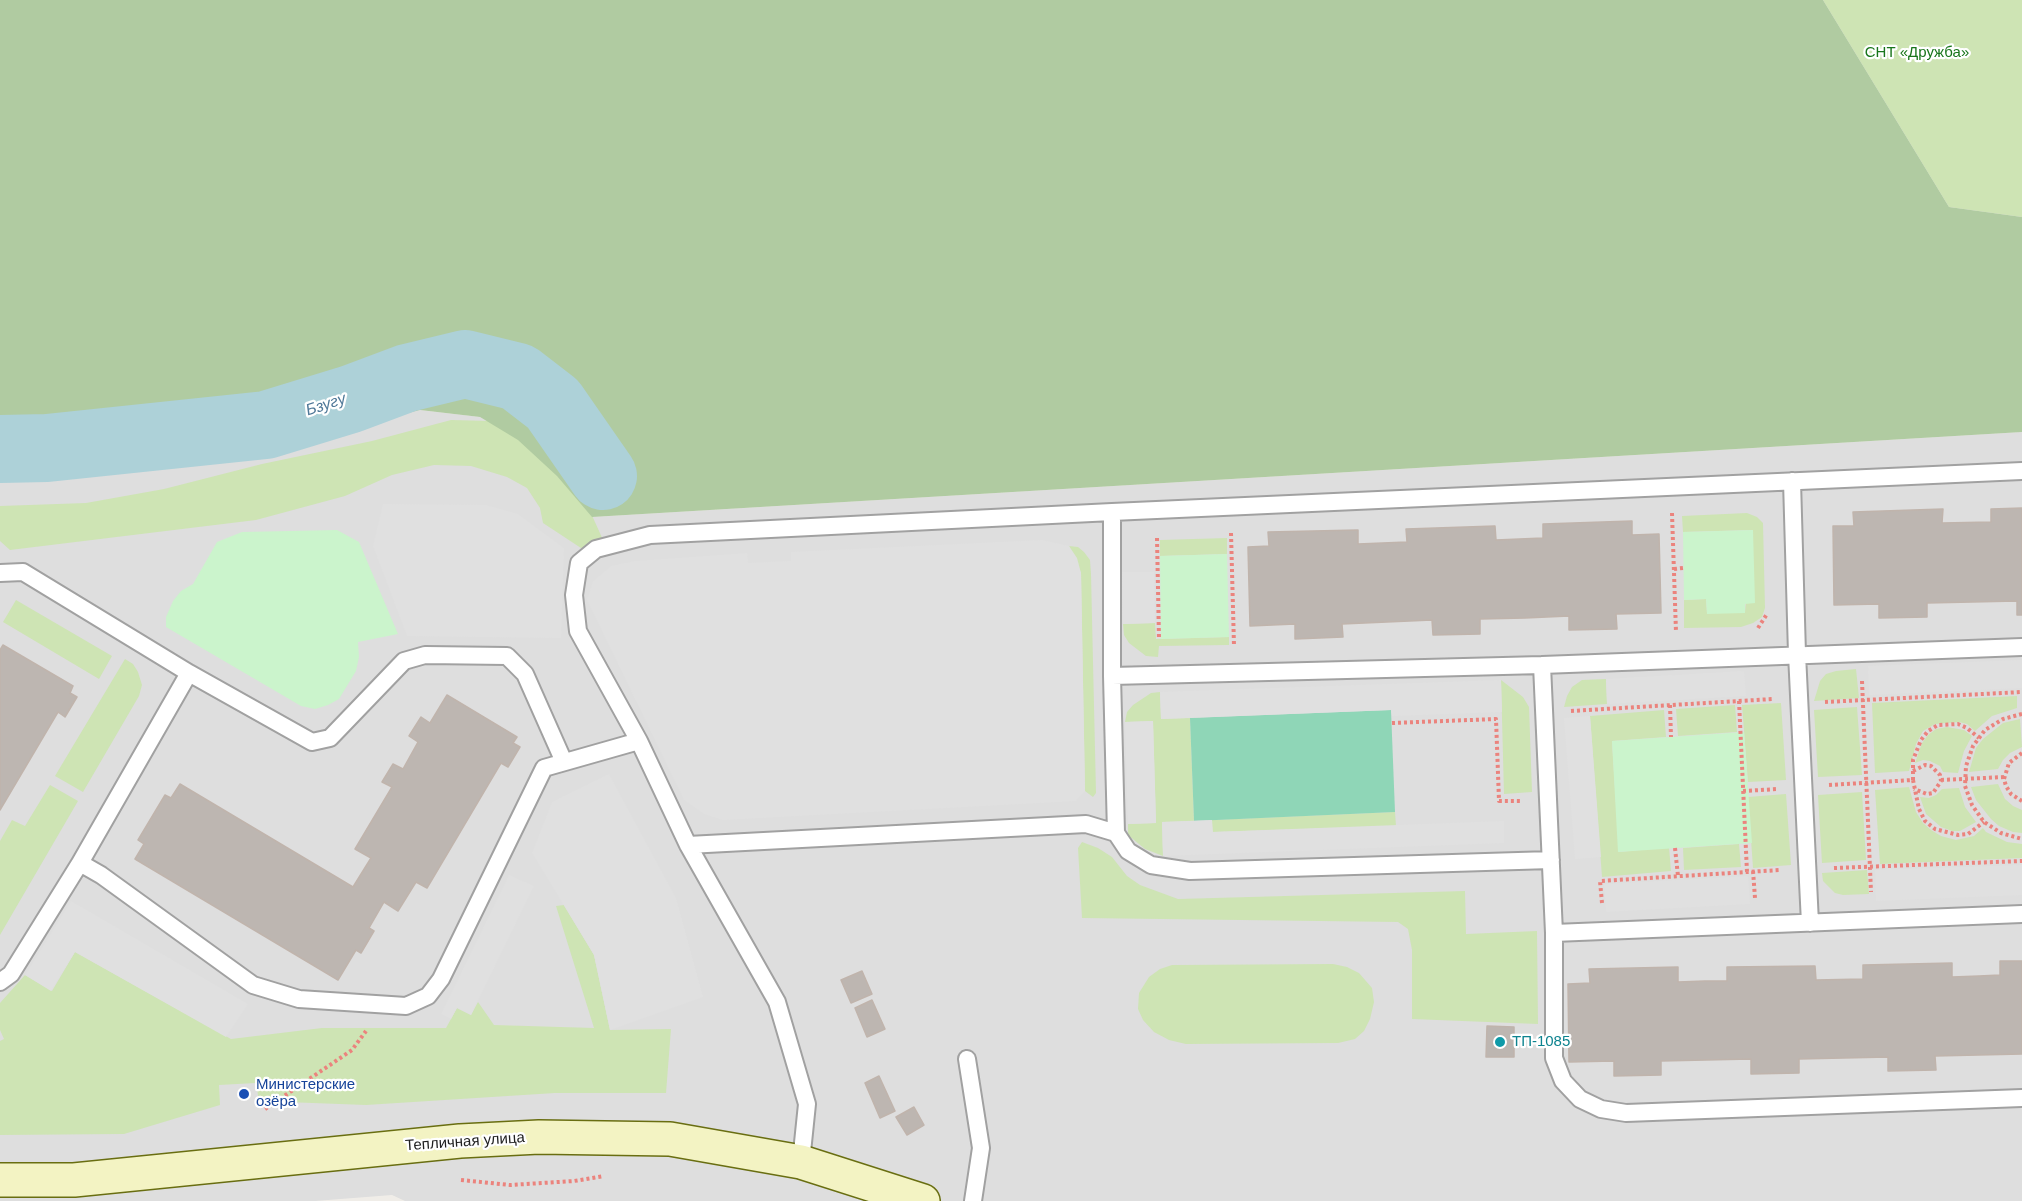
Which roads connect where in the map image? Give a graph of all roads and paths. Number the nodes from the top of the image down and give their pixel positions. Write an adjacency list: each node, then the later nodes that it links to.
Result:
1 (2022, 471): 2 (lane)
2 (1792, 481): 4 (lane); 16 (lane)
3 (1672, 510): 7 (path)
4 (1112, 512): 19 (lane); 31 (lane)
5 (1231, 528): 15 (path)
6 (1157, 531): 13 (path)
7 (1674, 568): 8 (path); 12 (path)
8 (1683, 568)
9 (0, 573): 18 (lane)
10 (1770, 607): 11 (path)
11 (1750, 632)
12 (1687, 634)
13 (1159, 639)
14 (2022, 647): 16 (lane)
15 (1234, 650)
16 (1797, 654): 17 (lane); 63 (lane)
17 (1542, 666): 19 (lane); 51 (lane)
18 (189, 674): 33 (lane); 53 (lane)
19 (1112, 676): 47 (lane)
20 (2022, 692): 22 (path)
21 (1779, 699): 23 (path)
22 (1863, 700): 24 (path); 39 (path)
23 (1738, 701): 25 (path); 43 (path)
24 (1824, 702)
25 (1670, 705): 26 (path); 29 (path)
26 (1564, 711)
27 (2022, 714): 30 (path)
28 (1392, 723): 44 (path)
29 (1671, 737)
30 (1979, 738): 34 (path); 38 (path)
31 (639, 741): 33 (lane); 49 (lane)
32 (2022, 753): 35 (path)
33 (564, 762): 66 (lane)
34 (1913, 771): 36 (path); 37 (path)
35 (2005, 777): 38 (path); 45 (path)
36 (1913, 780): 39 (path); 42 (path)
37 (1941, 780): 38 (path); 42 (path)
38 (1966, 780): 46 (path)
39 (1866, 783): 40 (path); 54 (path)
40 (1826, 785)
41 (1783, 788): 43 (path)
42 (1914, 789): 46 (path)
43 (1743, 791): 58 (path)
44 (1522, 801)
45 (2022, 801)
46 (1984, 822): 48 (path)
47 (1116, 833): 49 (lane); 51 (lane)
48 (2022, 839)
49 (688, 845): 70 (lane)
50 (1676, 848): 59 (path)
51 (1551, 861): 64 (lane)
52 (2022, 861): 54 (path)
53 (80, 863): 65 (lane); 66 (lane)
54 (1870, 867): 56 (path)
55 (1790, 869): 57 (path)
56 (1822, 869)
57 (1753, 871): 58 (path); 60 (path)
58 (1745, 872): 59 (path)
59 (1678, 876): 61 (path)
60 (1755, 903)
61 (1602, 910)
62 (2022, 914): 63 (lane)
63 (1810, 922): 64 (lane)
64 (1554, 933): 68 (lane)
65 (0, 982)
66 (379, 1004): 69 (path)
67 (967, 1059): 75 (lane)
68 (2022, 1098)
69 (265, 1109)
70 (801, 1162): 72 (street, Тепличная улица); 74 (street, Тепличная улица)
71 (606, 1176): 73 (path)
72 (0, 1180)
73 (461, 1180)
74 (923, 1201)
75 (973, 1201)

